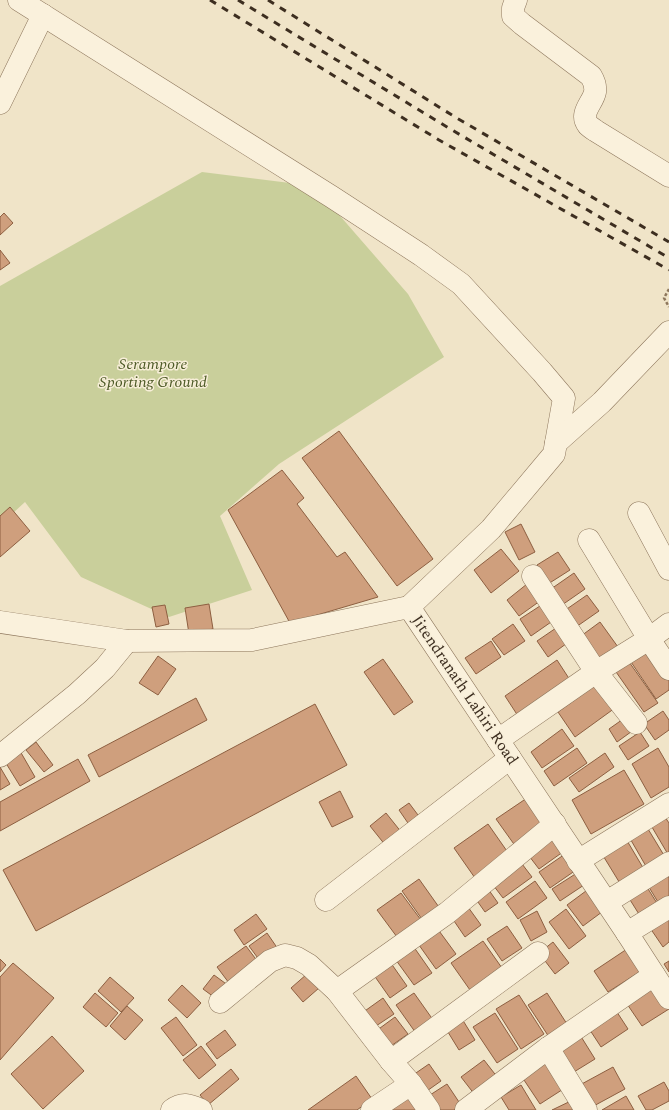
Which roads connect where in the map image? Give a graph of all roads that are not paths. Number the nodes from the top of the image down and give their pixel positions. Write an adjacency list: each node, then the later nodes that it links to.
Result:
1 (19, 0): 3 (street)
2 (516, 0): 5 (street)
3 (43, 15): 4 (street); 7 (street)
4 (0, 103)
5 (669, 176)
6 (669, 332): 7 (street)
7 (556, 443): 12 (street)
8 (639, 513): 10 (street)
9 (589, 540): 15 (street)
10 (669, 569)
11 (533, 576): 18 (street)
12 (409, 607): 16 (street, Jitendranath Lahiri Road); 21 (street, Jitendranath Lahiri Road)
13 (0, 622): 16 (street, Jitendranath Lahiri Road)
14 (669, 624): 15 (street)
15 (649, 639): 17 (street); 18 (street)
16 (127, 641): 20 (street)
17 (669, 670)
18 (596, 672): 19 (street); 21 (street)
19 (636, 723)
20 (3, 749)
21 (504, 749): 23 (street, Jitendranath Lahiri Road); 26 (street)
22 (669, 804): 24 (street)
23 (555, 824): 24 (street, Jitendranath Lahiri Road); 32 (street)
24 (578, 861): 27 (street, Jitendranath Lahiri Road)
25 (669, 864): 27 (street)
26 (326, 900)
27 (606, 902): 29 (street, Jitendranath Lahiri Road)
28 (669, 907): 29 (street)
29 (627, 932): 31 (street, Jitendranath Lahiri Road)
30 (538, 953): 36 (street)
31 (654, 975): 33 (street, Jitendranath Lahiri Road); 35 (street)
32 (337, 991): 34 (street); 36 (street)
33 (669, 998)
34 (220, 1002)
35 (548, 1048): 38 (street); 43 (street)
36 (391, 1061): 37 (street)
37 (411, 1084): 41 (street); 42 (street)
38 (477, 1107)
39 (172, 1110): 40 (street)
40 (201, 1110)
41 (372, 1110)
42 (429, 1110)
43 (586, 1110)

